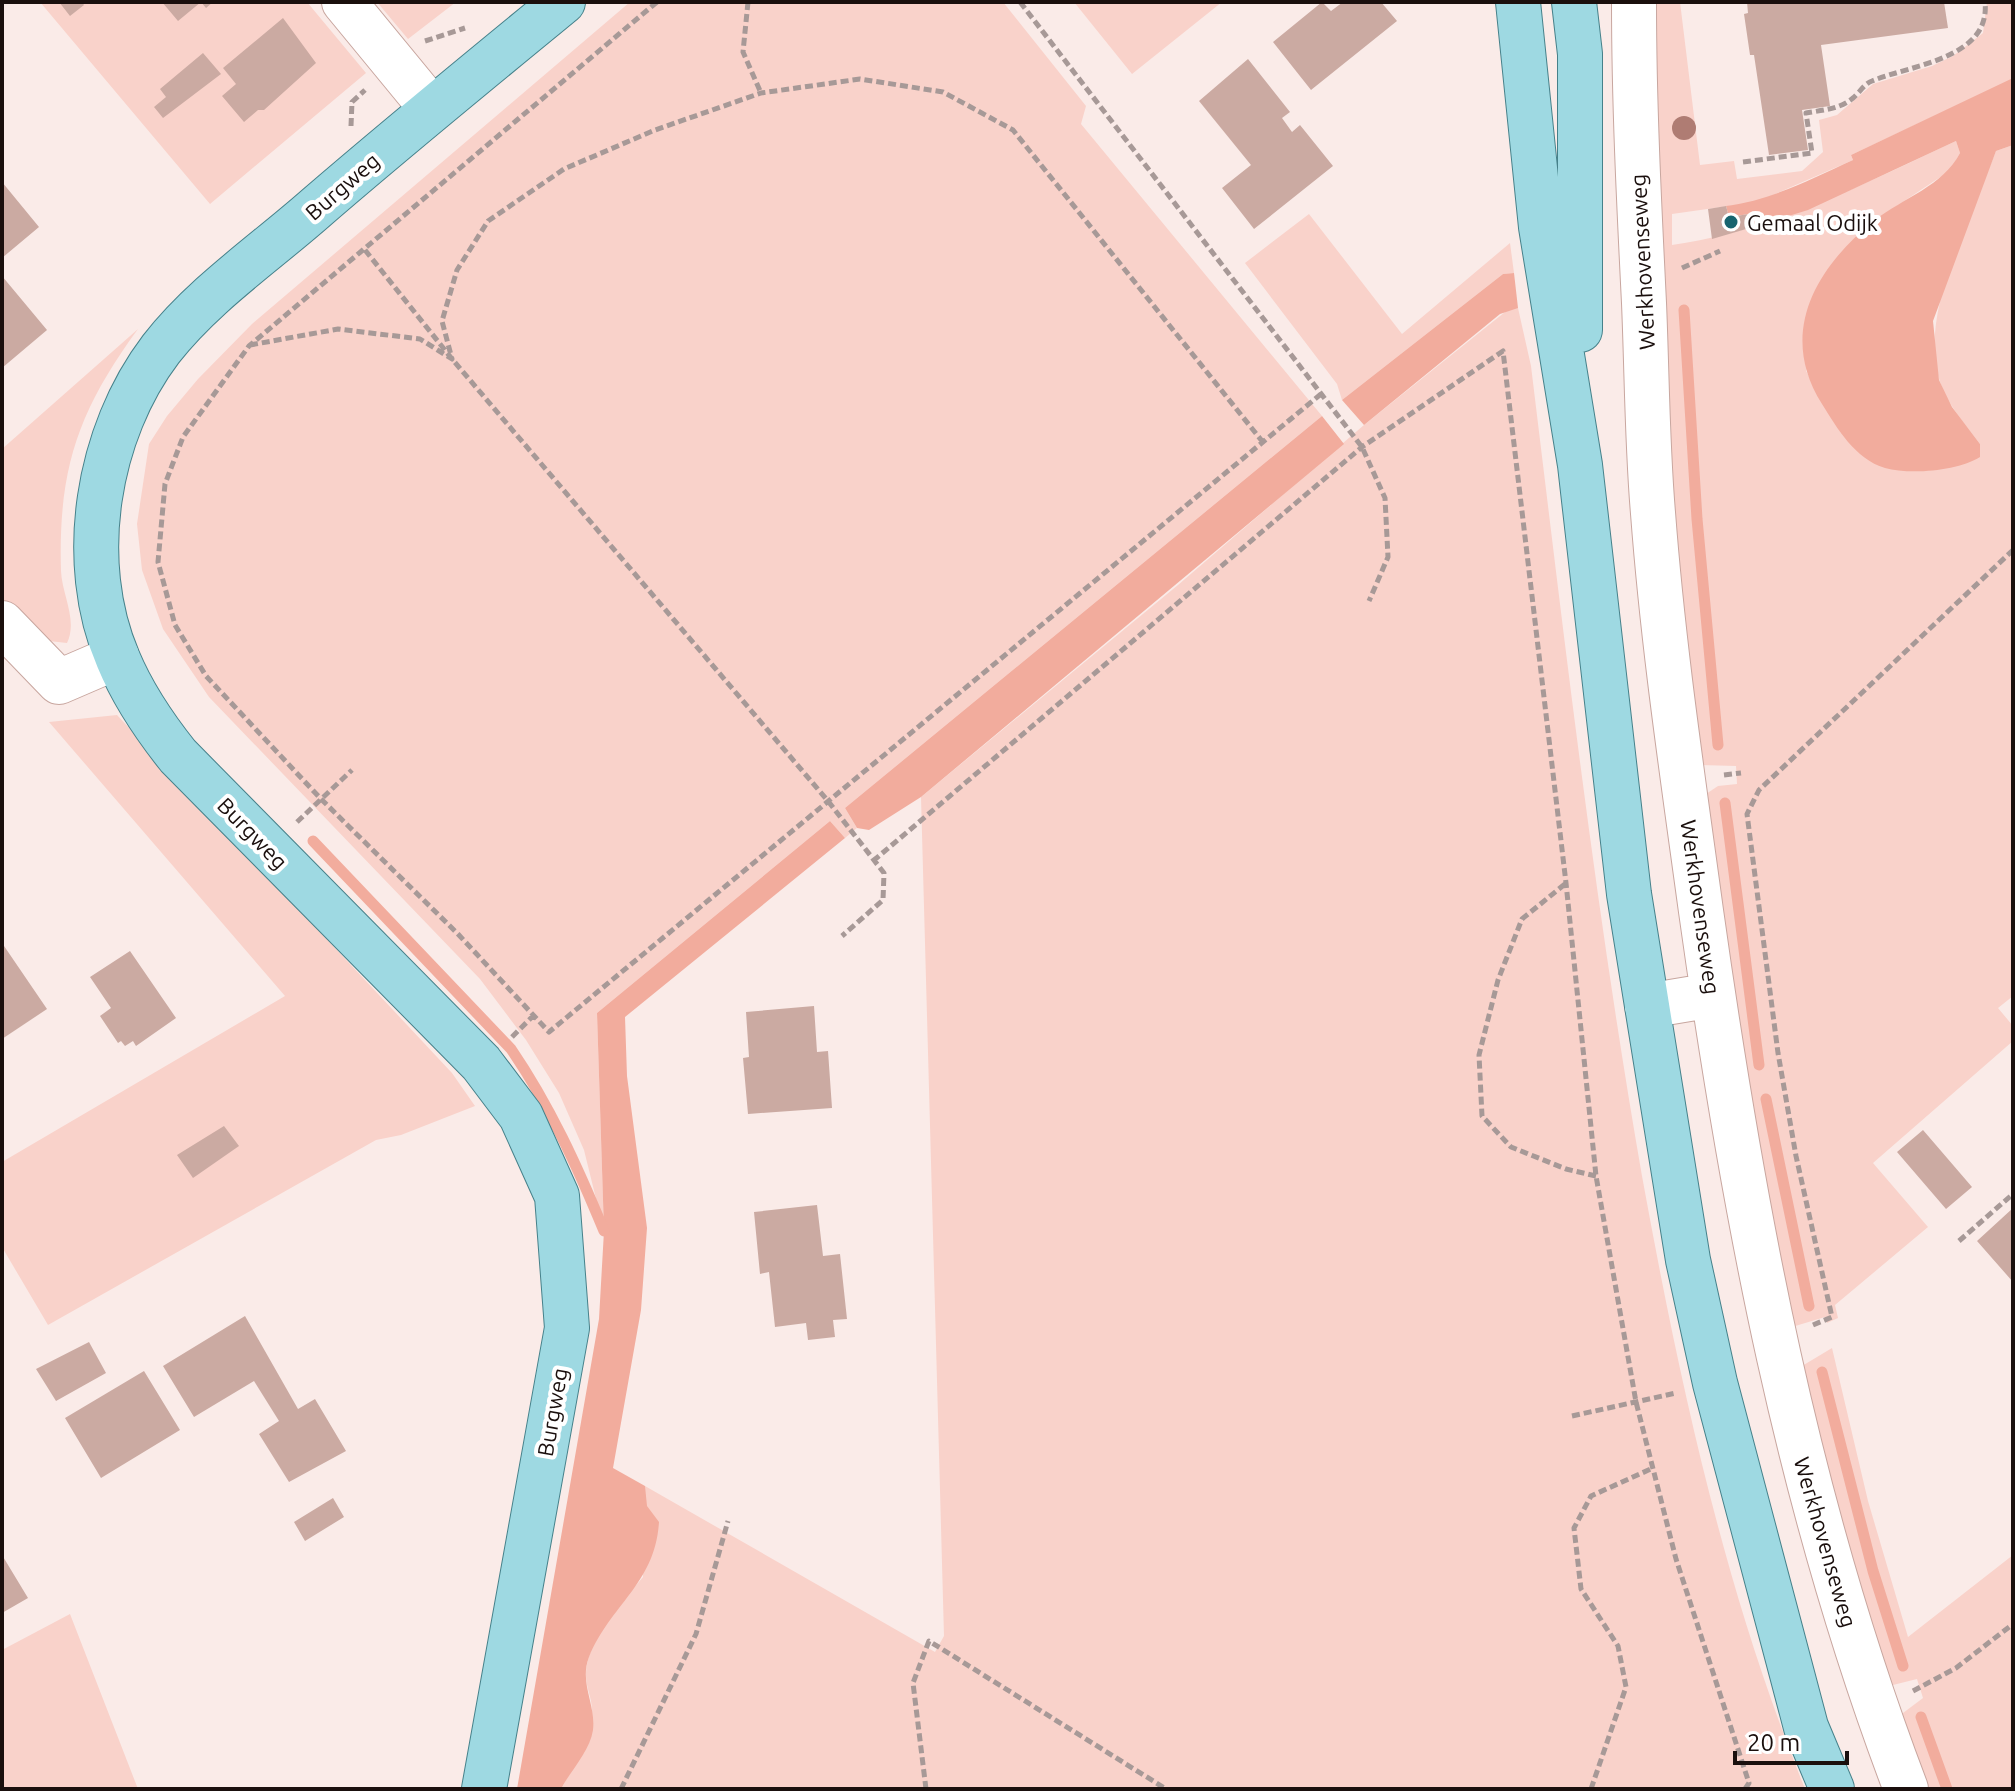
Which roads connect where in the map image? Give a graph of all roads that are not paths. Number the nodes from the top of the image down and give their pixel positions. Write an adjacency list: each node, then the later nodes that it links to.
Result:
1 (344, 2): 6 (street)
2 (563, 2): 6 (main road, Burgweg)
3 (1518, 2): 7 (main road)
4 (1574, 2): 7 (main road)
5 (1634, 2): 10 (street, Werkhovenseweg)
6 (432, 109): 9 (main road, Burgweg)
7 (1580, 465): 11 (main road)
8 (2, 623): 9 (street)
9 (117, 657): 12 (main road, Burgweg)
10 (1713, 995): 11 (street); 14 (street, Werkhovenseweg)
11 (1647, 1006): 13 (main road)
12 (484, 1789)
13 (1832, 1789)
14 (1906, 1789)

